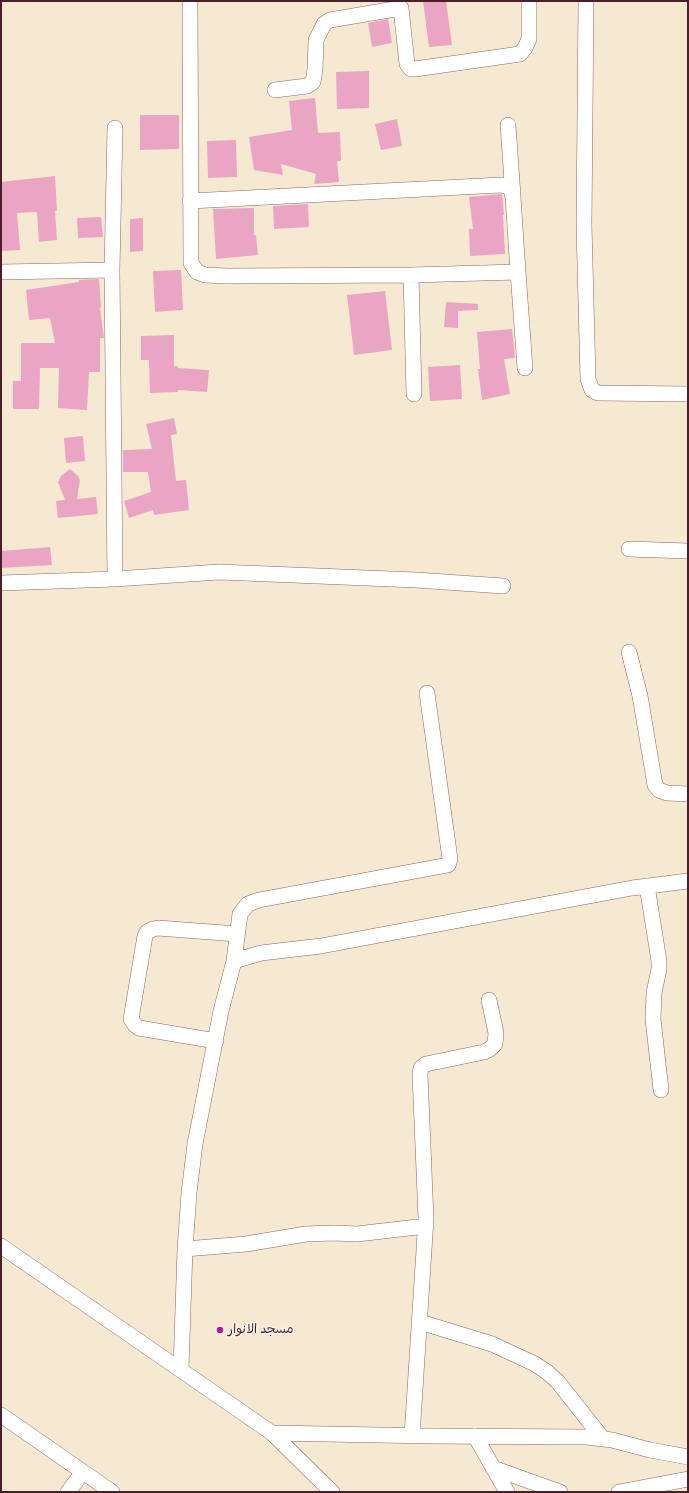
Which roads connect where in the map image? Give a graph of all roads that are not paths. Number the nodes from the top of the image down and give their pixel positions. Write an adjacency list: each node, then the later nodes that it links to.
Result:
1 (190, 1): 9 (street)
2 (529, 1): 4 (street)
3 (586, 1): 16 (street)
4 (401, 5): 5 (street)
5 (276, 90)
6 (508, 125): 8 (street)
7 (115, 128): 10 (street)
8 (513, 197): 9 (street); 12 (street)
9 (190, 201): 13 (street)
10 (112, 270): 11 (street); 19 (street)
11 (1, 272)
12 (518, 272): 13 (street); 14 (street)
13 (411, 275): 15 (street)
14 (525, 368)
15 (414, 394)
16 (688, 394)
17 (629, 550): 18 (street)
18 (688, 551)
19 (115, 580): 20 (street); 21 (street)
20 (1, 583)
21 (504, 586)
22 (629, 652): 24 (street)
23 (427, 693): 27 (street)
24 (688, 794)
25 (688, 881): 26 (street)
26 (647, 886): 28 (street); 31 (street)
27 (237, 934): 28 (street); 30 (street)
28 (234, 961): 30 (street)
29 (489, 1000): 32 (street)
30 (216, 1041): 34 (street)
31 (662, 1090)
32 (426, 1226): 34 (street); 35 (street)
33 (1, 1246): 36 (street)
34 (185, 1249): 36 (street)
35 (420, 1322): 39 (street); 41 (street)
36 (181, 1369): 38 (street)
37 (1, 1415): 44 (street)
38 (272, 1433): 39 (street); 48 (street)
39 (412, 1436): 40 (street)
40 (475, 1436): 41 (street); 43 (street)
41 (603, 1439): 42 (street)
42 (688, 1457)
43 (494, 1468): 49 (street); 50 (street)
44 (83, 1472): 46 (street); 47 (street)
45 (688, 1479): 51 (street)
46 (68, 1492)
47 (112, 1492)
48 (332, 1492)
49 (508, 1492)
50 (560, 1492)
51 (619, 1492)

